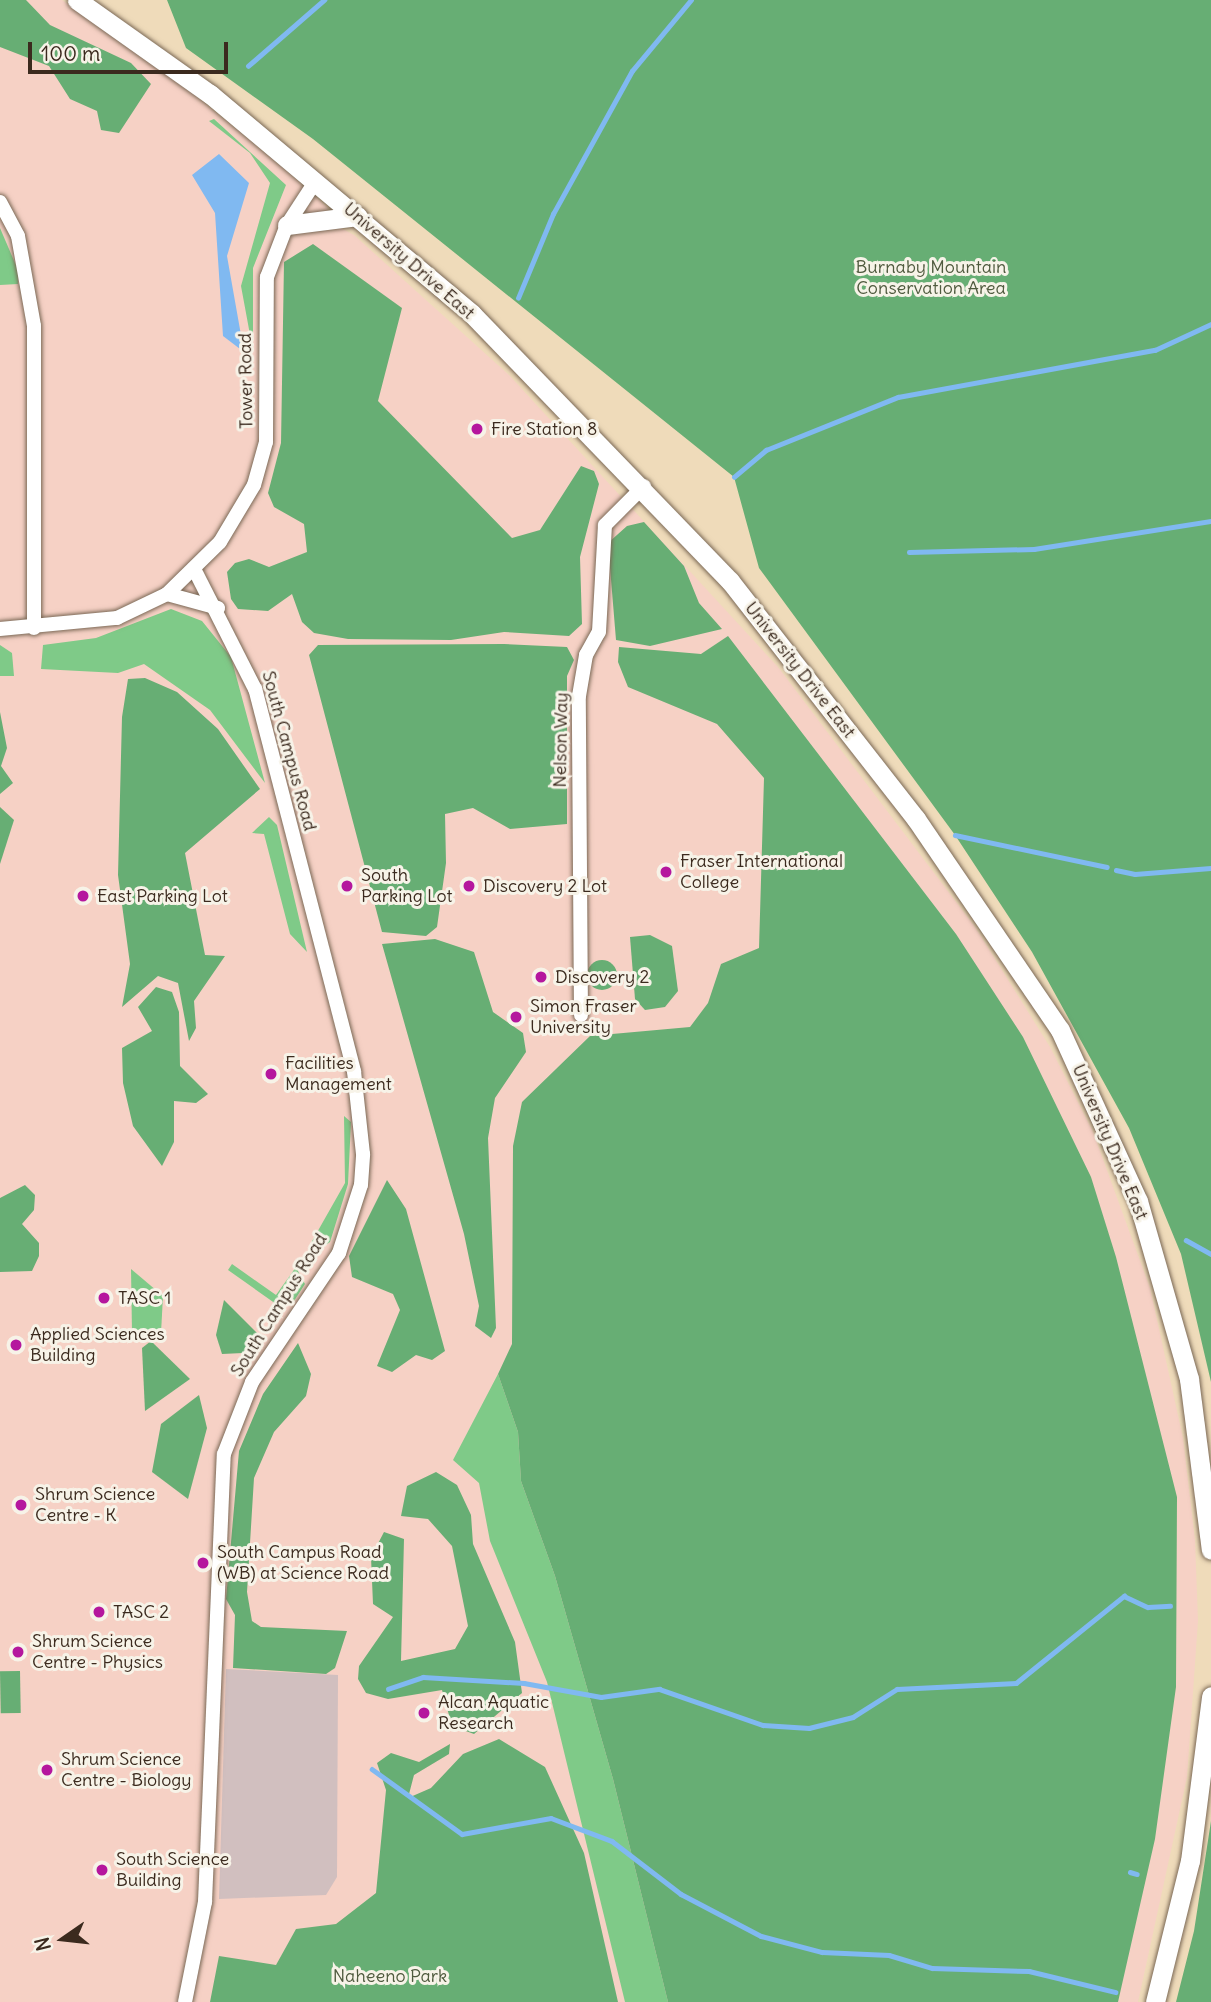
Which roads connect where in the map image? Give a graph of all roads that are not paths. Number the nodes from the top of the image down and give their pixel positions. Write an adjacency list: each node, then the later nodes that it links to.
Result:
1 (77, 0): 2 (street, University Drive East)
2 (315, 182): 4 (street, University Drive East); 5 (street, Tower Road)
3 (0, 202): 10 (street)
4 (357, 216): 5 (street); 6 (street, University Drive East)
5 (287, 225): 7 (street, Tower Road)
6 (644, 486): 12 (street, Nelson Way); 13 (street, University Drive East)
7 (194, 569): 8 (street, Tower Road); 9 (street, South Campus Road)
8 (167, 594): 9 (street); 10 (street, Tower Road)
9 (218, 608): 15 (street, South Campus Road)
10 (34, 628): 11 (street, Tower Road)
11 (0, 629)
12 (581, 1015)
13 (1211, 1550)
14 (1211, 1696): 16 (street)
15 (185, 2002)
16 (1155, 2002)

